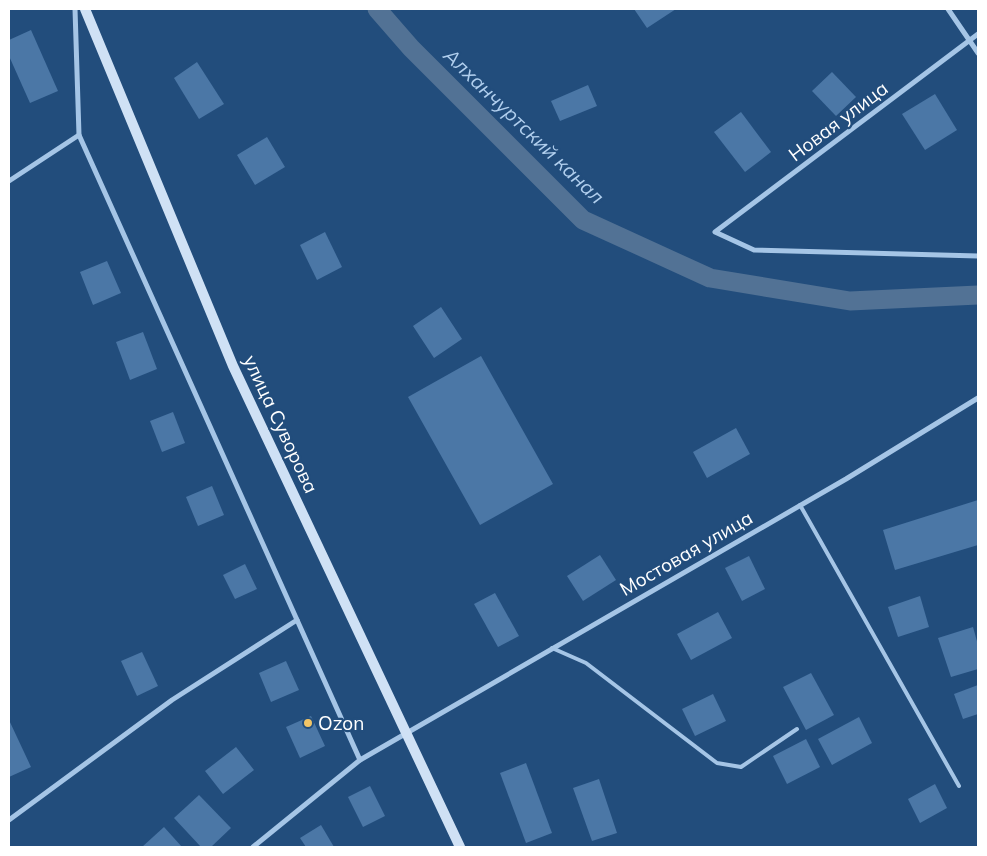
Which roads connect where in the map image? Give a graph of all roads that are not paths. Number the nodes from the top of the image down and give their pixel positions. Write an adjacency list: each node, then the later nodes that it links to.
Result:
1 (75, 9): 7 (street)
2 (85, 9): 15 (main road, улица Суворова)
3 (948, 9): 5 (street)
4 (978, 34): 5 (street, Новая улица)
5 (970, 40): 6 (street); 9 (street, Новая улица)
6 (978, 53)
7 (78, 135): 8 (street); 12 (street)
8 (9, 181)
9 (978, 256)
10 (978, 398): 11 (street, Мостовая улица)
11 (800, 505): 13 (street, Мостовая улица); 17 (lane)
12 (297, 620): 16 (street); 18 (street)
13 (552, 648): 14 (lane); 15 (street, Мостовая улица)
14 (797, 729)
15 (407, 731): 16 (street, Мостовая улица); 20 (main road, улица Суворова)
16 (360, 760): 19 (street, Мостовая улица)
17 (959, 786)
18 (9, 820)
19 (253, 847)
20 (460, 847)

